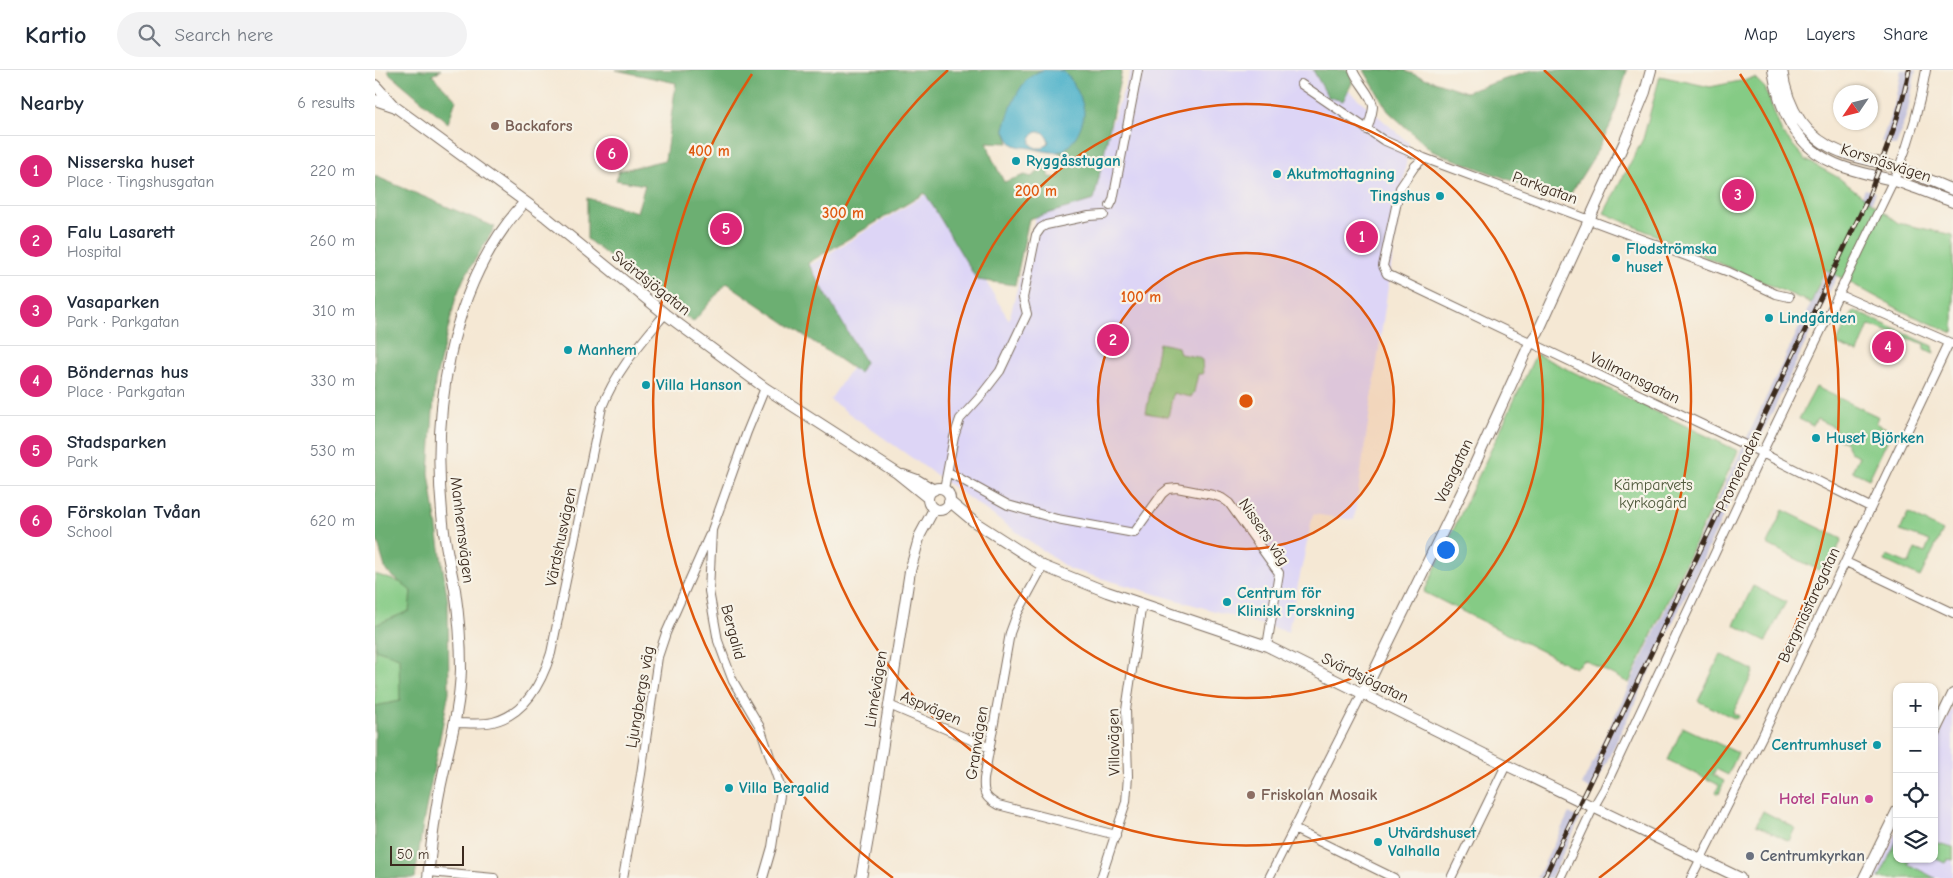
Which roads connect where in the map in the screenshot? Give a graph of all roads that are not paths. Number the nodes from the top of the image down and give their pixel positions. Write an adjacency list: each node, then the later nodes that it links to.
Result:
1 (1139, 70): 18 (street)
2 (1353, 70): 11 (street)
3 (1651, 70): 20 (street, Vasagatan)
4 (1773, 70): 14 (street, Korsnäsvägen)
5 (1782, 70): 13 (street, Korsnäsvägen)
6 (1926, 70): 13 (street, Promenaden)
7 (1301, 84): 11 (street, Parkgatan)
8 (375, 85): 10 (street, Svärdsjögatan)
9 (375, 100): 10 (street, Svärdsjögatan)
10 (394, 106): 17 (street, Svärdsjögatan)
11 (1367, 130): 12 (street, Parkgatan)
12 (1423, 158): 20 (street, Parkgatan); 24 (street, Vallmansgatan)
13 (1899, 169): 14 (street, Promenaden); 15 (street, Korsnäsvägen)
14 (1893, 180): 16 (street, Korsnäsvägen); 21 (street, Promenaden)
15 (1953, 190)
16 (1953, 202)
17 (524, 203): 23 (street, Svärdsjögatan); 41 (street, Manhemsvägen)
18 (1110, 206)
19 (1104, 215): 28 (street)
20 (1589, 219): 22 (street, Parkgatan); 24 (street, Vasagatan)
21 (1838, 294): 25 (street); 27 (street, Promenaden)
22 (1789, 297)
23 (665, 314): 26 (street, Svärdsjögatan); 41 (street, Värdshusvägen)
24 (1530, 342): 27 (street, Vallmansgatan); 38 (street, Vasagatan)
25 (1951, 343): 31 (street, Bergmästaregatan)
26 (765, 388): 29 (street, Svärdsjögatan); 32 (street, Bergalid)
27 (1762, 453): 31 (street, Vallmansgatan); 45 (street, Promenaden)
28 (948, 472): 29 (street); 37 (street, Nissers väg)
29 (935, 493): 30 (street); 30 (street)
30 (942, 506): 34 (street, Svärdsjögatan); 40 (street, Linnévägen)
31 (1870, 507): 33 (street, Bergmästaregatan)
32 (712, 530): 52 (street, Ljungbergs väg); 53 (street, Bergalid)
33 (1846, 562): 36 (street); 49 (street, Bergmästaregatan)
34 (1043, 566): 35 (street, Svärdsjögatan); 43 (street, Granvägen)
35 (1142, 603): 37 (street, Svärdsjögatan); 48 (street, Villavägen)
36 (1953, 613)
37 (1267, 646): 38 (street, Svärdsjögatan)
38 (1362, 694): 44 (street, Svärdsjögatan); 47 (street, Vasagatan)
39 (1953, 694): 42 (street)
40 (889, 705): 43 (street, Aspvägen); 54 (street, Linnévägen)
41 (454, 723): 50 (street, Manhemsvägen)
42 (1936, 728)
43 (990, 748): 48 (street, Granvägen)
44 (1506, 766): 45 (street, Svärdsjögatan); 58 (street)
45 (1593, 808): 49 (street, Svärdsjögatan); 59 (street, Promenaden)
46 (1894, 818): 62 (street)
47 (1293, 829): 56 (street, Vasagatan); 57 (street)
48 (1116, 835): 55 (street, Villavägen)
49 (1700, 860): 60 (street, Bergmästaregatan); 61 (street, Svärdsjögatan)
50 (429, 875): 51 (street)
51 (495, 878)
52 (623, 878)
53 (763, 878)
54 (861, 878)
55 (1101, 878)
56 (1269, 878)
57 (1394, 878)
58 (1451, 878)
59 (1560, 878)
60 (1691, 878)
61 (1740, 878)
62 (1864, 878)

